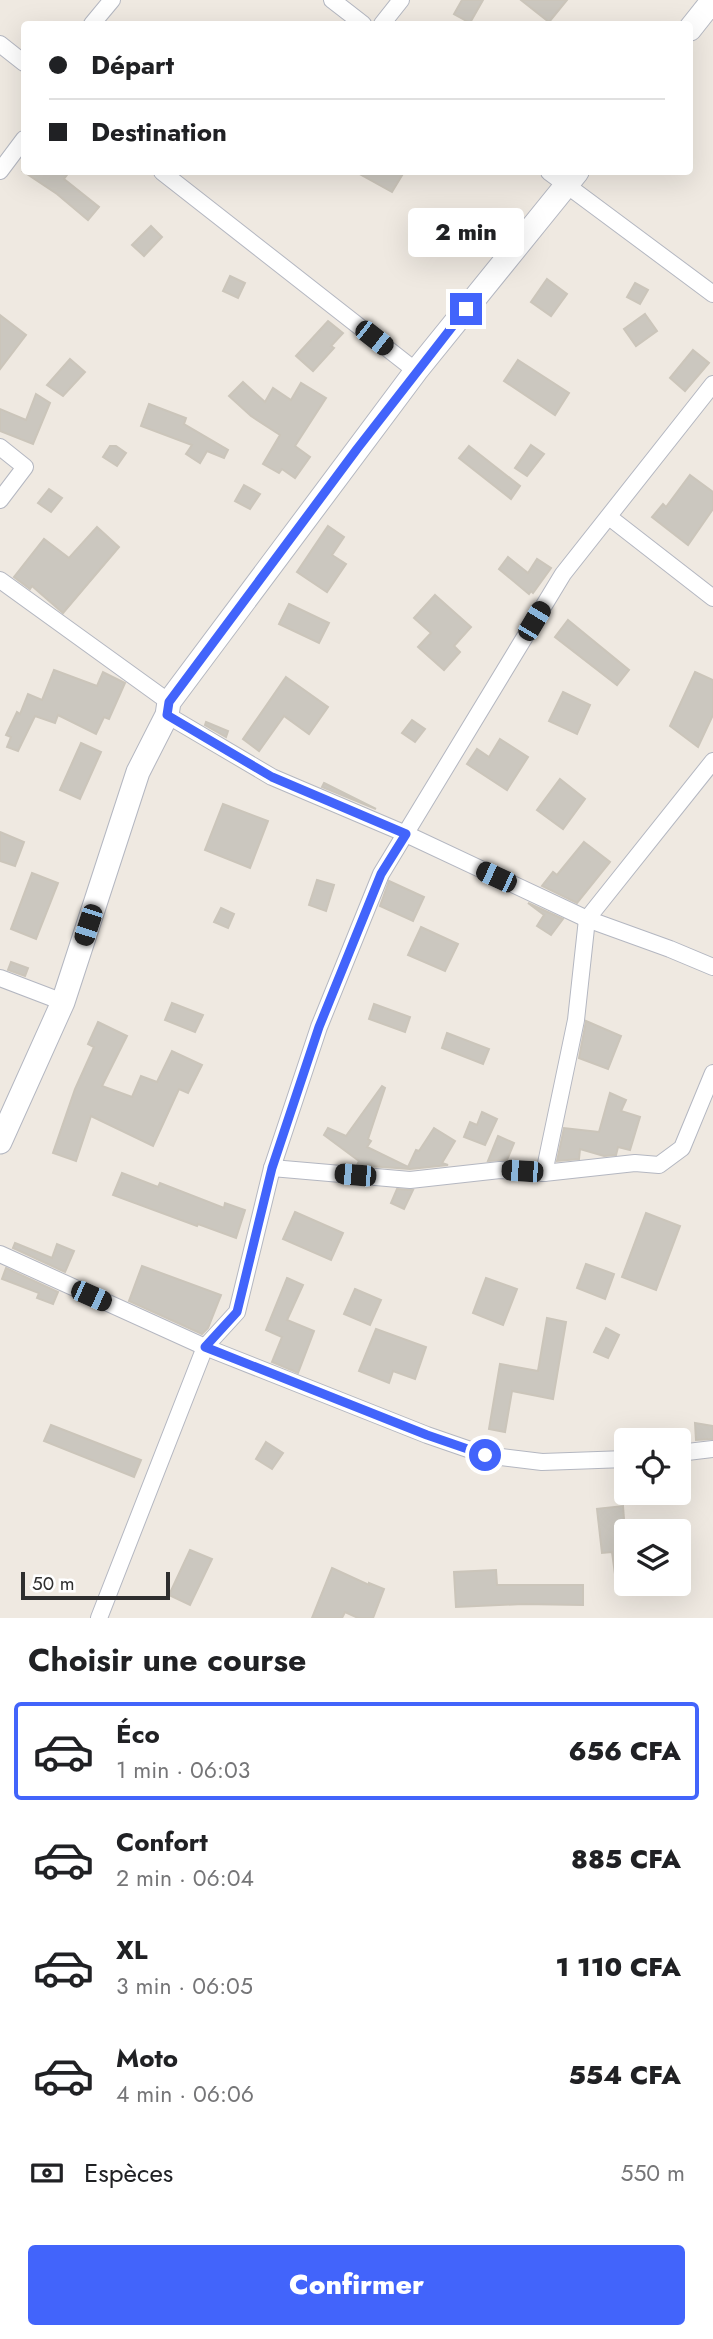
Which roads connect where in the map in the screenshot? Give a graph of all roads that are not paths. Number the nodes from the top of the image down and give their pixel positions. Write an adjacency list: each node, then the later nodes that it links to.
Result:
1 (112, 0): 5 (street)
2 (332, 0): 6 (street)
3 (401, 0): 7 (street)
4 (713, 0): 8 (street)
5 (94, 21)
6 (359, 21)
7 (384, 21)
8 (693, 25)
9 (0, 44): 10 (street)
10 (21, 60)
11 (21, 143): 12 (street)
12 (0, 171)
13 (166, 175): 16 (street)
14 (564, 176): 15 (street); 16 (street)
15 (713, 294)
16 (416, 371): 23 (street)
17 (713, 384): 20 (street)
18 (0, 447): 19 (street)
19 (0, 500)
20 (609, 517): 22 (street); 25 (street)
21 (0, 580): 23 (street)
22 (713, 598)
23 (168, 709): 25 (street); 29 (street)
24 (713, 761): 26 (street)
25 (406, 834): 26 (street); 32 (street)
26 (587, 919): 27 (street); 33 (street)
27 (713, 967)
28 (0, 978): 29 (street)
29 (63, 1002): 31 (street)
30 (713, 1073): 33 (street)
31 (0, 1142)
32 (272, 1168): 33 (street); 35 (street)
33 (544, 1172)
34 (0, 1254): 35 (street)
35 (205, 1347): 38 (street); 39 (street)
36 (713, 1449): 37 (street)
37 (691, 1452)
38 (614, 1459)
39 (99, 1618)

